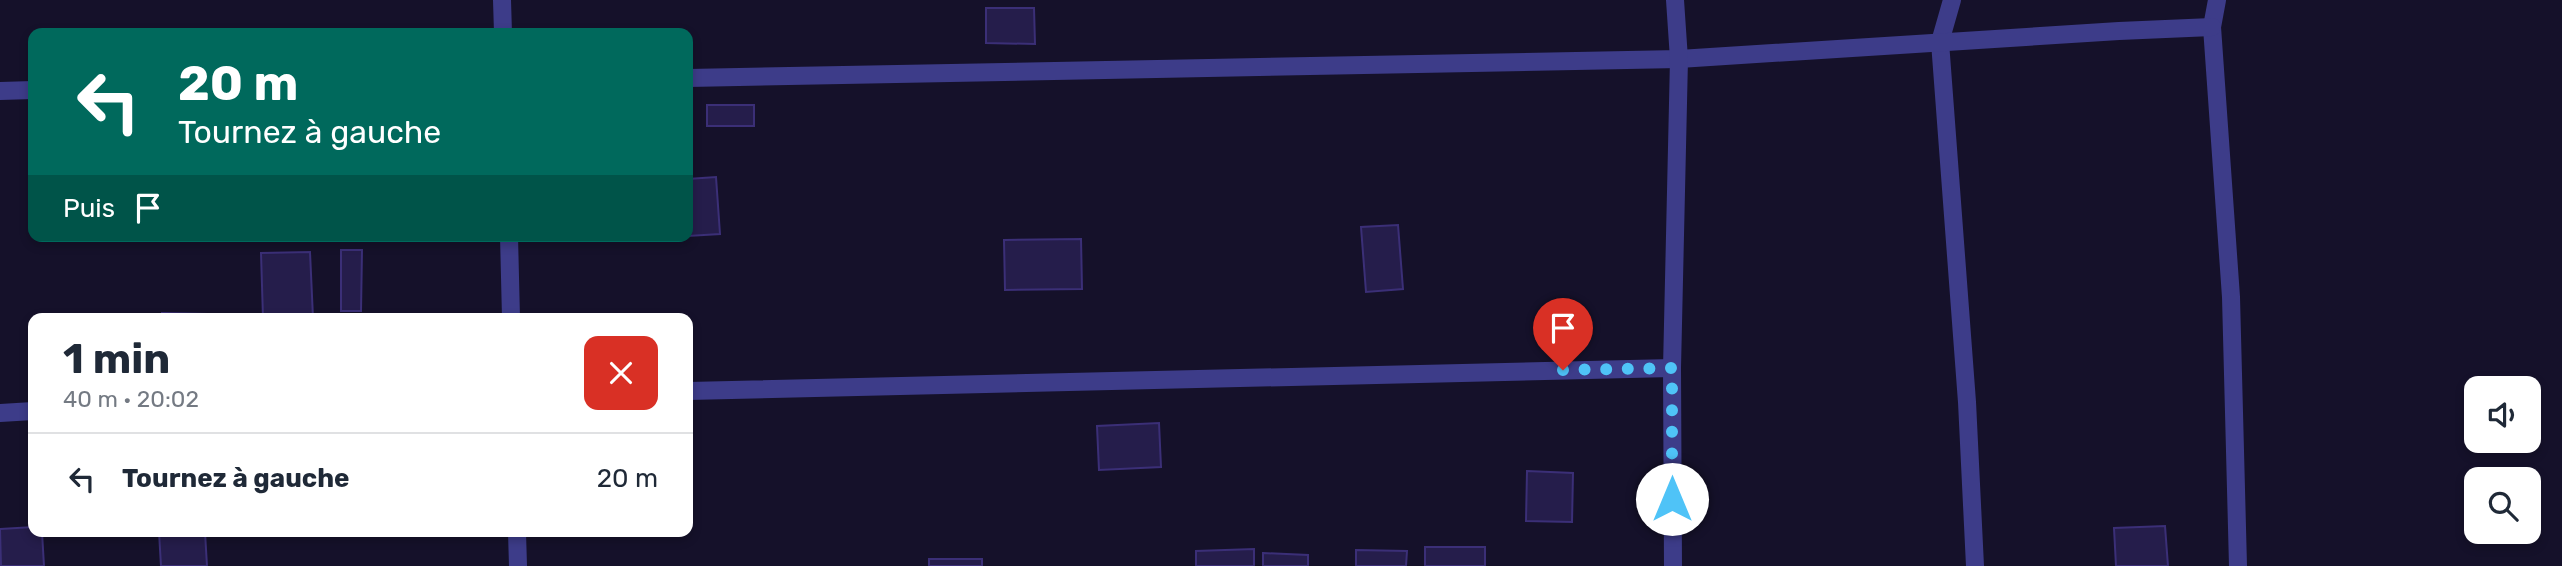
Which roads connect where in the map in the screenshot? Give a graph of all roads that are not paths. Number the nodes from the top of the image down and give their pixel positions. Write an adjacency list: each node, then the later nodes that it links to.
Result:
1 (502, 0): 6 (street)
2 (1675, 0): 8 (street)
3 (1952, 0): 7 (street)
4 (2217, 0): 5 (street)
5 (2212, 27): 7 (street); 22 (street)
6 (503, 28)
7 (1940, 42): 8 (street); 21 (street)
8 (1679, 59): 9 (street); 14 (street)
9 (693, 78)
10 (28, 90): 11 (street)
11 (0, 91)
12 (509, 242): 13 (street)
13 (511, 313)
14 (1672, 368): 15 (street); 20 (street)
15 (693, 391)
16 (28, 411): 17 (street)
17 (0, 413)
18 (517, 537): 19 (street)
19 (518, 566)
20 (1673, 566)
21 (1975, 566)
22 (2238, 566)

